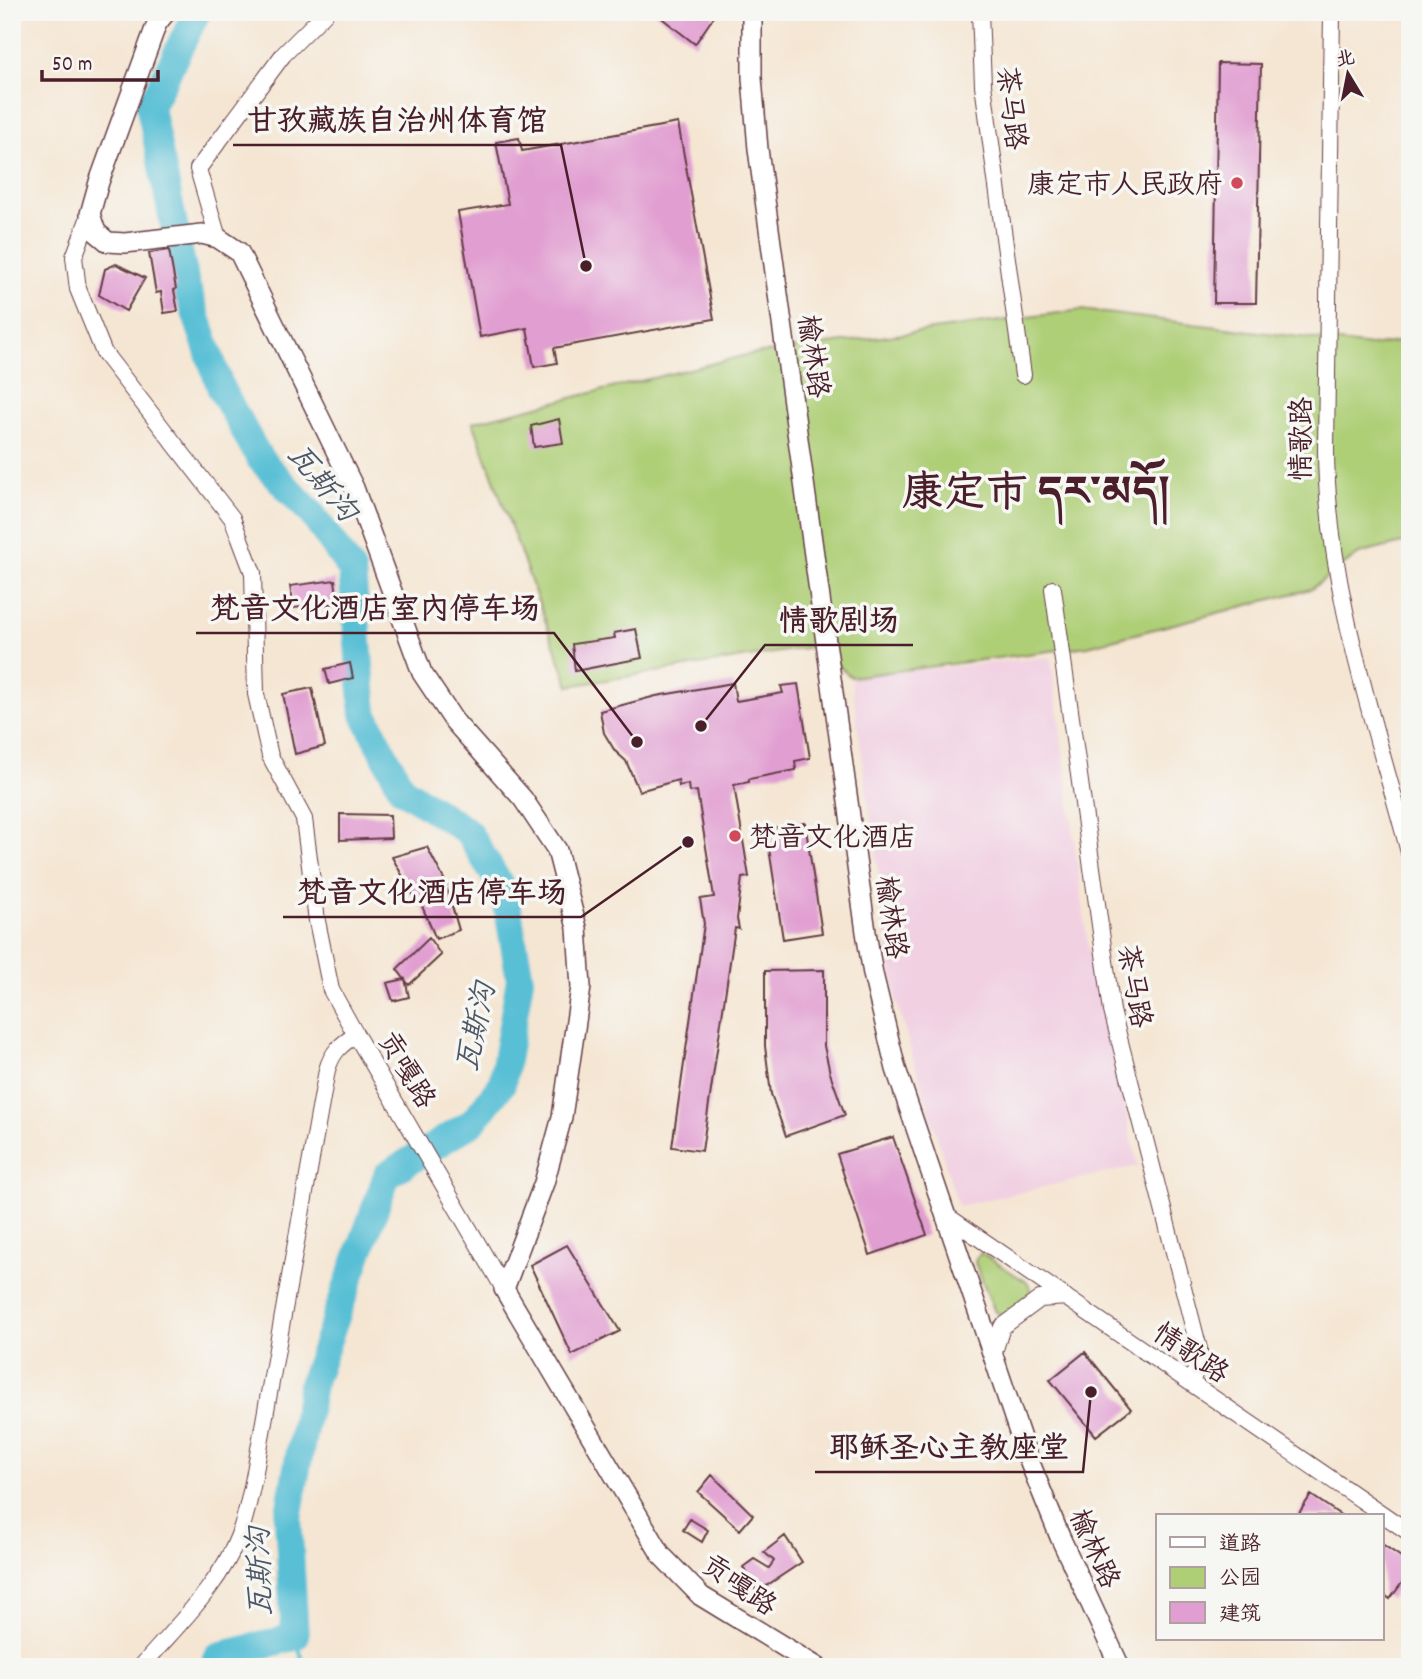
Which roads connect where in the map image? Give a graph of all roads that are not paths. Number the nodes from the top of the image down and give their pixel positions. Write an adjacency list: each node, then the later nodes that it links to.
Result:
1 (166, 12): 6 (main road)
2 (326, 12): 7 (street)
3 (752, 12): 12 (main road, 榆林路)
4 (980, 12): 8 (street, 茶马路)
5 (1332, 12): 10 (street, 情歌路)
6 (89, 214): 7 (main road); 11 (street)
7 (210, 236): 13 (main road)
8 (1023, 375)
9 (1052, 589): 16 (street, 茶马路)
10 (1410, 856)
11 (356, 1035): 13 (street, 贡嘎路); 20 (street, 贡嘎路)
12 (944, 1214): 14 (street, 情歌路); 15 (main road, 榆林路)
13 (504, 1289): 21 (main road, 贡嘎路)
14 (1066, 1297): 15 (street); 16 (street, 情歌路)
15 (993, 1355): 22 (main road, 榆林路)
16 (1191, 1382): 17 (street, 情歌路)
17 (1382, 1514)
18 (1384, 1515): 19 (street, 情歌路)
19 (1410, 1533)
20 (141, 1667)
21 (817, 1667)
22 (1120, 1667)

